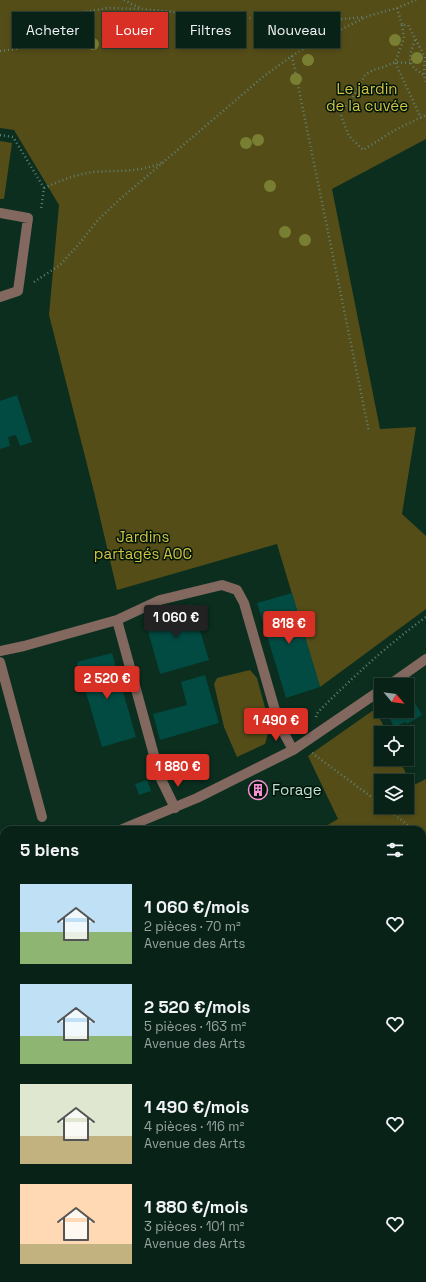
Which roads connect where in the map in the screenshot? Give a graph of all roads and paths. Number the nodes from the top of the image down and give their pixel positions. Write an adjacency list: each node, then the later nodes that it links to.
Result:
1 (124, 0): 4 (path)
2 (416, 0): 3 (path)
3 (397, 8): 5 (path); 6 (path)
4 (142, 9): 5 (path); 8 (path)
5 (368, 16): 9 (path)
6 (402, 26): 7 (path); 10 (path)
7 (416, 39): 11 (path); 12 (path)
8 (0, 51)
9 (292, 56): 17 (path); 23 (path)
10 (395, 62): 11 (path); 15 (path); 15 (path)
11 (410, 63): 12 (path)
12 (425, 75): 13 (path)
13 (426, 83)
14 (426, 115): 15 (path)
15 (421, 118)
16 (0, 135): 18 (path)
17 (165, 161): 18 (path); 21 (path)
18 (44, 188): 20 (path)
19 (0, 213): 20 (street)
20 (28, 218): 21 (street)
21 (18, 291): 22 (street)
22 (0, 297)
23 (369, 432)
24 (426, 617): 31 (path)
25 (117, 620): 26 (street); 32 (street); 34 (street)
26 (0, 651)
27 (426, 659): 29 (street)
28 (1, 665): 36 (street)
29 (399, 678)
30 (374, 695): 32 (street)
31 (315, 719)
32 (297, 748): 33 (path); 34 (street)
33 (374, 799)
34 (175, 808): 37 (street)
35 (394, 814): 38 (path)
36 (42, 817)
37 (130, 826)
38 (409, 826)

